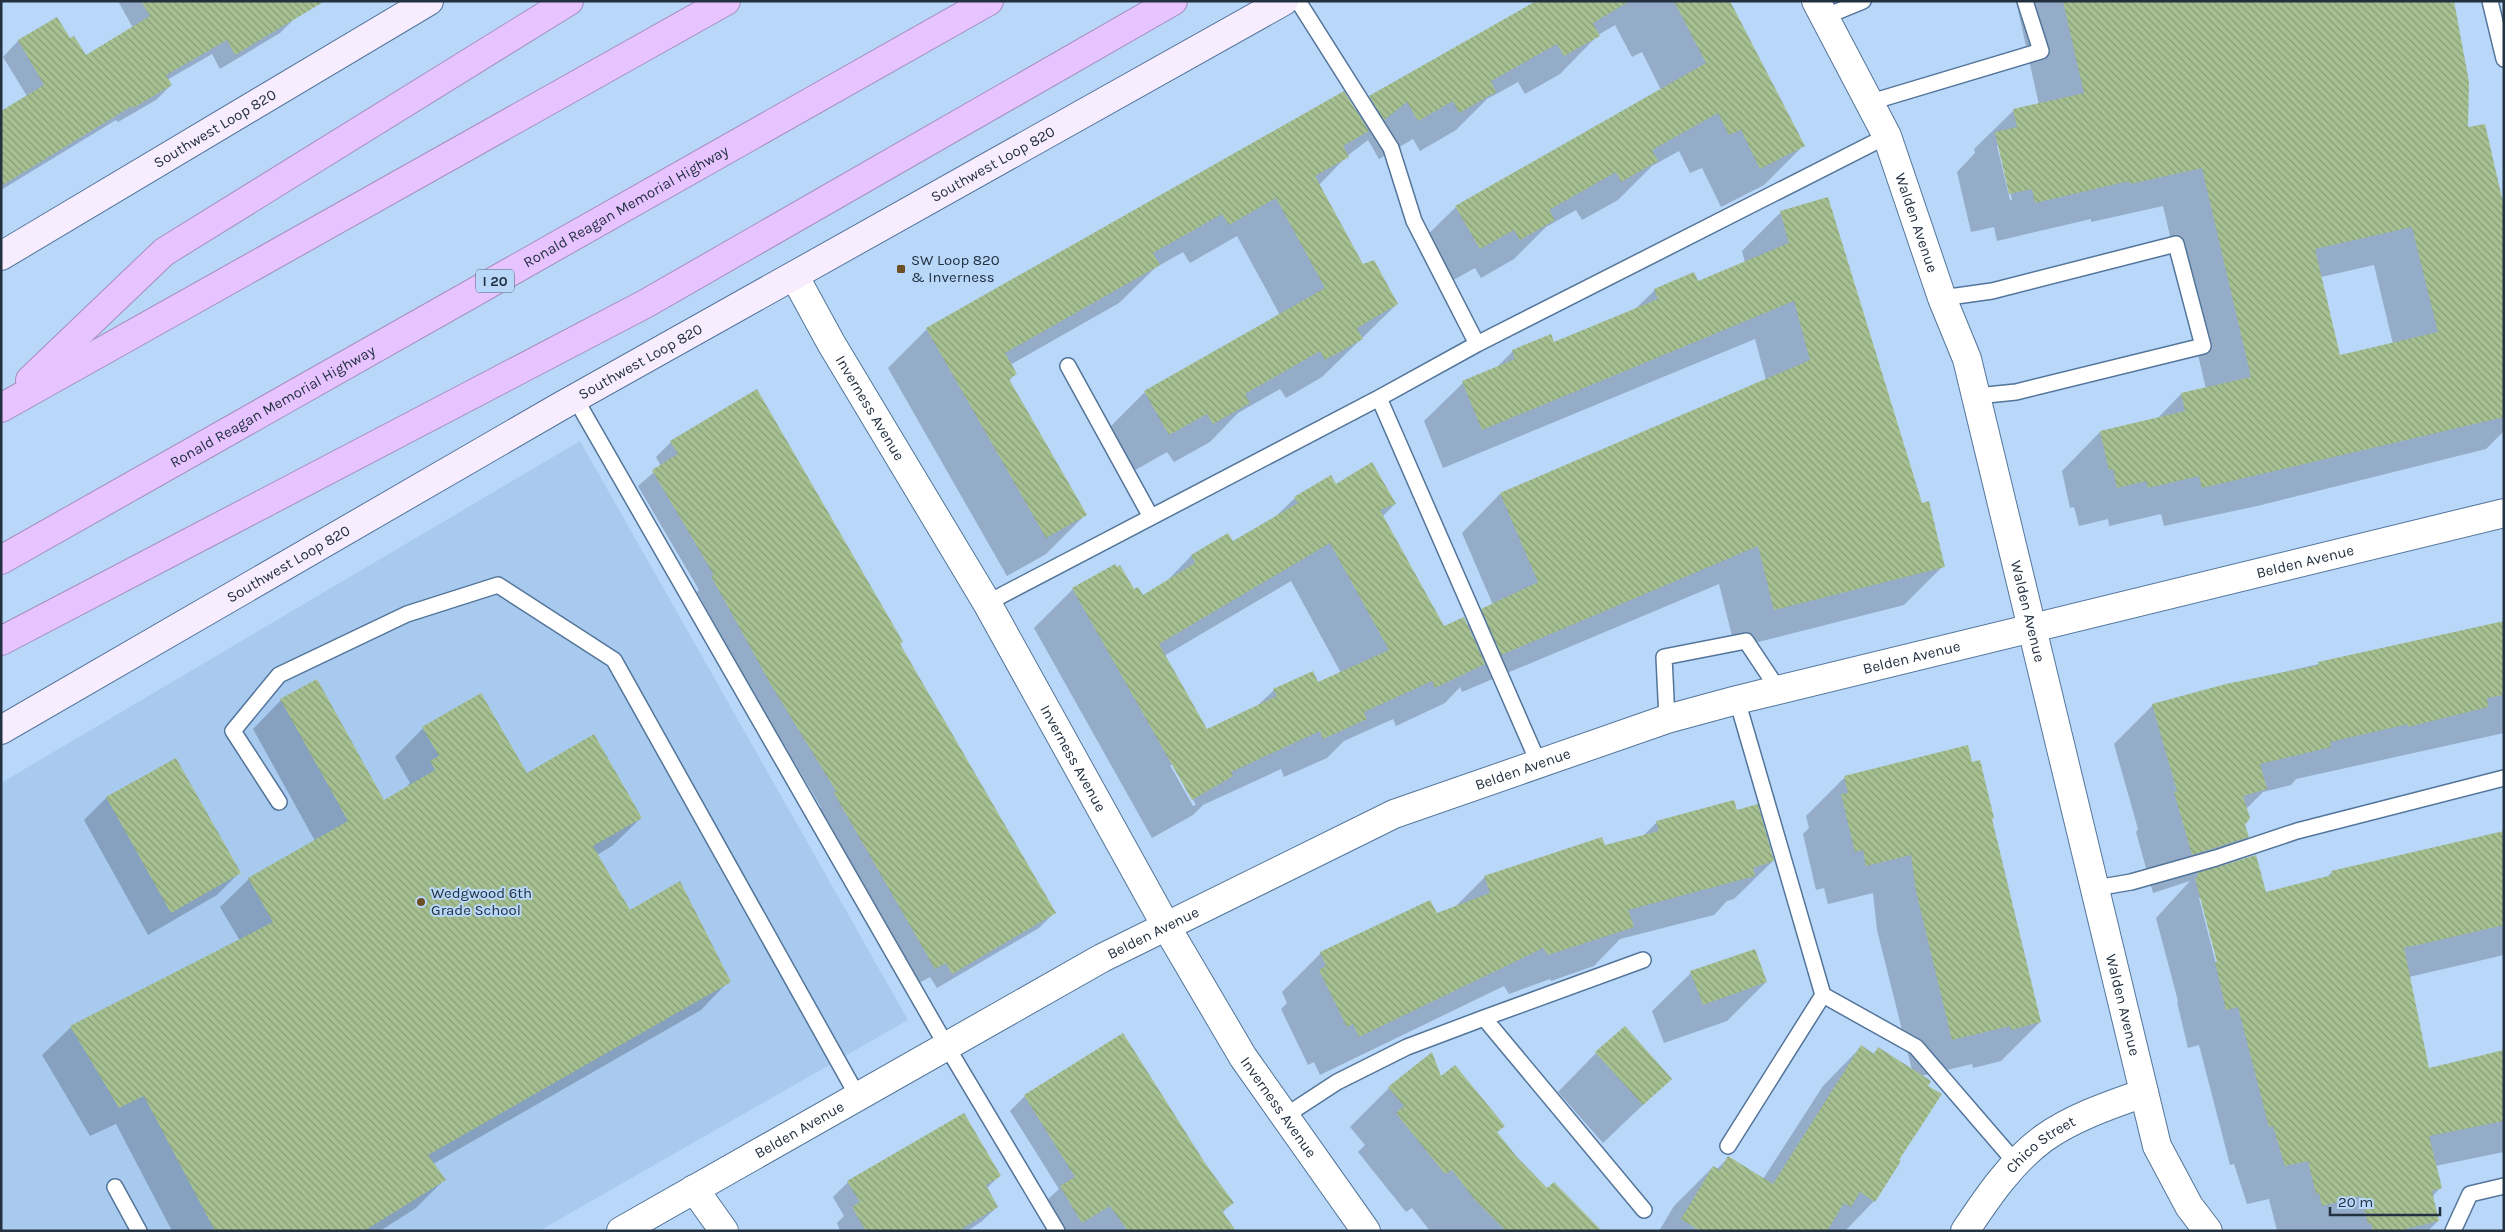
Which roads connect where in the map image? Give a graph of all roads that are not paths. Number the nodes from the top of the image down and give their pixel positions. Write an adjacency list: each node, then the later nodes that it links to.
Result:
1 (429, 1): 15 (main road, Southwest Loop 820)
2 (568, 1): 23 (highway)
3 (726, 1): 23 (highway)
4 (990, 1): 26 (highway, Ronald Reagan Memorial Highway / I 20)
5 (1173, 1): 29 (highway)
6 (1284, 1): 16 (main road, Southwest Loop 820)
7 (1298, 1): 18 (lane)
8 (1863, 1): 11 (lane)
9 (2025, 1): 13 (lane)
10 (2490, 1): 12 (lane)
11 (1820, 9): 13 (street, Walden Avenue)
12 (2504, 59)
13 (1871, 102): 14 (street, Walden Avenue)
14 (1887, 136): 17 (street, Walden Avenue); 18 (lane)
15 (1, 256)
16 (794, 277): 21 (main road, Southwest Loop 820); 27 (street, Inverness Avenue)
17 (1942, 298): 20 (street, Walden Avenue); 20 (lane)
18 (1477, 344): 22 (lane)
19 (1068, 366): 25 (lane)
20 (1977, 396): 28 (street, Walden Avenue)
21 (575, 398): 33 (main road, Southwest Loop 820); 42 (lane)
22 (1379, 398): 25 (lane); 34 (lane)
23 (2, 407)
24 (2504, 513): 28 (street, Belden Avenue)
25 (1151, 517): 27 (lane)
26 (1, 560)
27 (987, 603): 38 (street, Inverness Avenue)
28 (2034, 627): 30 (street, Belden Avenue); 37 (street, Walden Avenue)
29 (1, 641)
30 (1778, 689): 31 (street, Belden Avenue); 32 (lane)
31 (1737, 700): 32 (street, Belden Avenue); 40 (lane)
32 (1667, 719): 34 (street, Belden Avenue)
33 (1, 730)
34 (1540, 764): 38 (street, Belden Avenue)
35 (2504, 778): 37 (lane)
36 (279, 802): 44 (lane)
37 (2096, 888): 43 (street, Walden Avenue)
38 (1166, 926): 42 (street, Belden Avenue); 45 (street, Inverness Avenue)
39 (1642, 960): 41 (lane)
40 (1822, 995): 46 (lane); 47 (lane)
41 (1484, 1018): 45 (lane); 51 (lane)
42 (946, 1045): 44 (street, Belden Avenue); 55 (lane)
43 (2144, 1093): 47 (street, Chico Street); 58 (street, Walden Avenue)
44 (857, 1095): 50 (street, Belden Avenue)
45 (1285, 1116): 56 (street, Inverness Avenue)
46 (1728, 1146)
47 (2016, 1163): 57 (street, Chico Street)
48 (2504, 1186): 59 (lane)
49 (115, 1187): 52 (lane)
50 (694, 1189): 53 (street, Belden Avenue); 54 (street)
51 (1644, 1210)
52 (139, 1231)
53 (622, 1231)
54 (724, 1231)
55 (1057, 1231)
56 (1366, 1231)
57 (1965, 1231)
58 (2208, 1231)
59 (2453, 1231)

